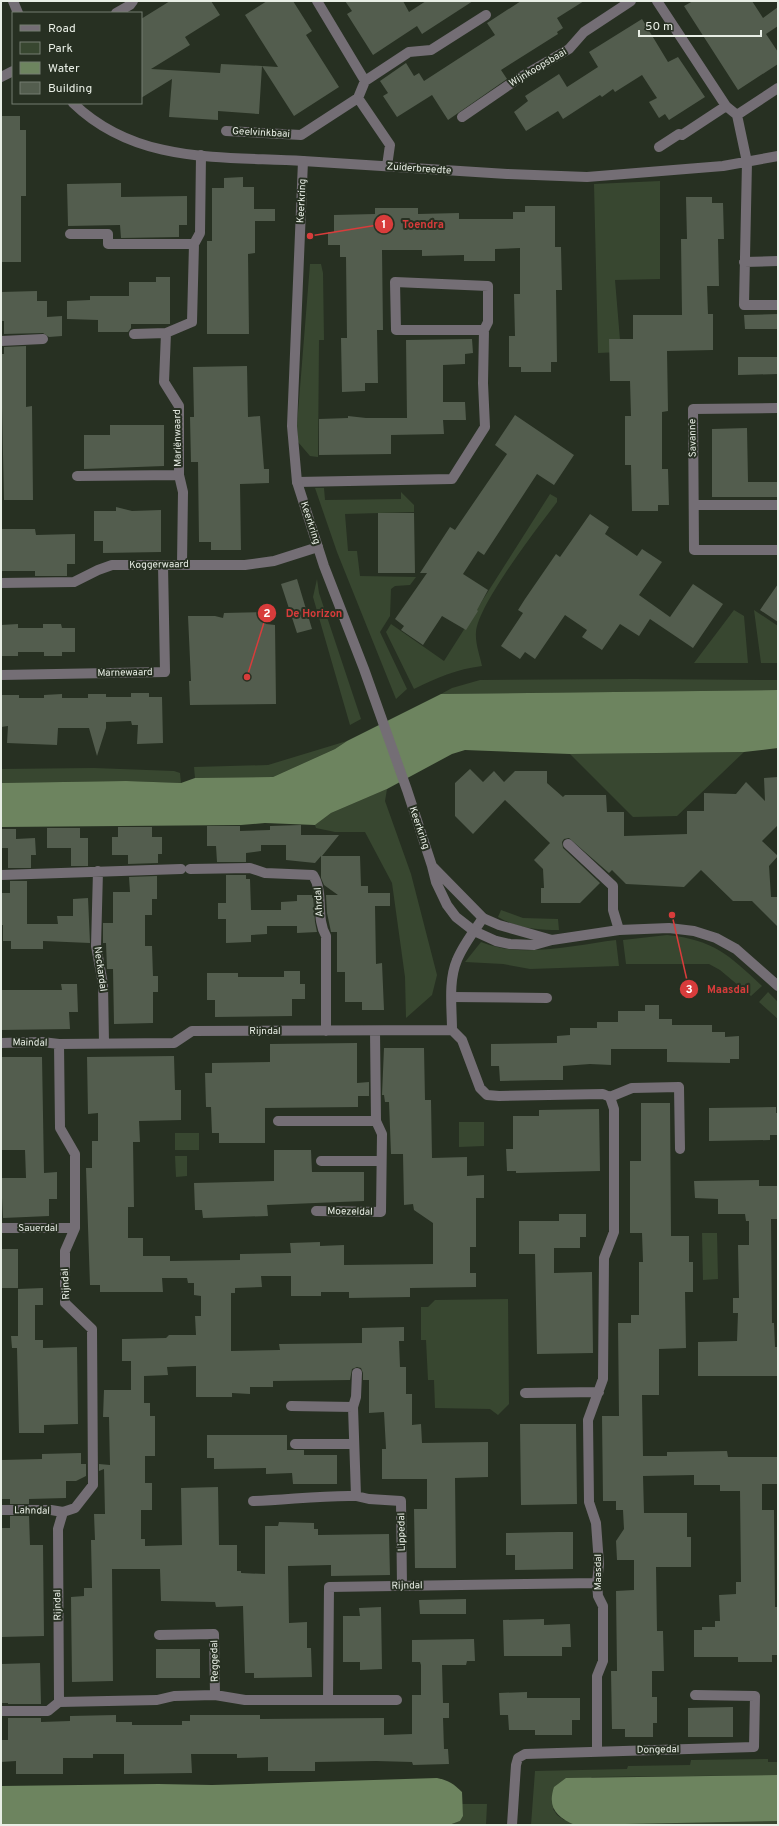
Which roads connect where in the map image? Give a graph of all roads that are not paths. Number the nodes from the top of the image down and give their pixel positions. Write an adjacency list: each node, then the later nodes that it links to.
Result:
1 (13, 1): 6 (street)
2 (133, 1): 7 (street)
3 (316, 1): 11 (street)
4 (631, 1): 17 (street, Wijnkoopsbaai)
5 (657, 1): 15 (street)
6 (18, 12)
7 (117, 12)
8 (486, 15): 11 (street)
9 (12, 72): 10 (street)
10 (1, 77)
11 (365, 81): 13 (street)
12 (778, 88): 16 (street)
13 (358, 98): 18 (street, Geelvinkbaai); 24 (street)
14 (75, 104): 20 (street, Zuiderbreedte)
15 (726, 106): 16 (street); 19 (street)
16 (737, 115): 23 (street)
17 (462, 118)
18 (226, 131)
19 (659, 147)
20 (201, 155): 22 (street, Zuiderbreedte); 26 (street)
21 (778, 156): 23 (street, Zuiderbreedte)
22 (304, 161): 24 (street, Zuiderbreedte); 38 (street, Keerkring)
23 (747, 162): 24 (street, Zuiderbreedte); 27 (street)
24 (387, 166)
25 (70, 234): 26 (street)
26 (194, 244): 31 (street)
27 (744, 262): 28 (street); 29 (street)
28 (778, 262)
29 (778, 305)
30 (484, 330): 30 (street); 38 (street)
31 (166, 333): 32 (street); 36 (street, Mariënwaard)
32 (134, 334)
33 (43, 339): 34 (street)
34 (1, 340)
35 (778, 408): 39 (street, Savanne)
36 (179, 475): 37 (street, Mariënwaard); 43 (street, Mariënwaard)
37 (77, 476)
38 (296, 482): 41 (street, Keerkring)
39 (694, 505): 40 (street); 42 (street, Savanne)
40 (778, 505)
41 (318, 547): 43 (street, Koggerwaard); 48 (street, Keerkring)
42 (778, 550)
43 (182, 564): 44 (street, Koggerwaard)
44 (163, 565): 45 (street, Koggerwaard); 46 (street, Marnewaard)
45 (1, 582)
46 (1, 675)
47 (568, 844): 52 (street)
48 (432, 866): 51 (street, Keerkring); 53 (street, Keerkring)
49 (98, 871): 50 (street); 59 (street, Ahrdal); 62 (street, Neckardal)
50 (1, 875)
51 (483, 918): 53 (street); 54 (street, Keerkring)
52 (619, 930): 54 (street, Keerkring); 55 (street, Keerkring)
53 (474, 931): 54 (street, Keerkring); 56 (street)
54 (552, 940)
55 (776, 981)
56 (452, 997): 57 (street); 58 (street)
57 (547, 998)
58 (452, 1030): 60 (street, Rijndal); 64 (street)
59 (326, 1031): 60 (street, Rijndal); 62 (street, Rijndal)
60 (375, 1031): 66 (street, Moezeldal)
61 (1, 1043): 63 (street, Maindal)
62 (104, 1043): 63 (street, Rijndal)
63 (59, 1044): 72 (street, Rijndal)
64 (610, 1096): 67 (street); 74 (street, Maasdal)
65 (278, 1121): 66 (street)
66 (376, 1121): 69 (street, Moezeldal)
67 (680, 1149)
68 (321, 1161): 69 (street)
69 (382, 1161): 70 (street, Moezeldal)
70 (316, 1211)
71 (1, 1228): 72 (street, Sauerdal)
72 (75, 1228): 83 (street, Rijndal)
73 (357, 1373): 77 (street)
74 (599, 1392): 75 (street); 84 (street, Maasdal)
75 (525, 1394)
76 (291, 1406): 77 (street)
77 (353, 1407): 79 (street)
78 (295, 1444): 79 (street)
79 (354, 1444): 80 (street)
80 (356, 1496): 81 (street, Lippedal); 85 (street, Lippedal)
81 (253, 1501)
82 (1, 1510): 83 (street, Lahndal)
83 (62, 1512): 91 (street, Rijndal)
84 (597, 1583): 85 (street, Rijndal); 93 (street, Maasdal)
85 (402, 1586): 89 (street, Rijndal)
86 (159, 1635): 87 (street, Reggedal)
87 (215, 1695): 89 (street); 91 (street)
88 (695, 1695): 93 (street, Dongedal)
89 (328, 1700): 90 (street)
90 (397, 1700)
91 (59, 1702): 92 (street)
92 (1, 1711)
93 (597, 1752): 94 (street, Dongedal)
94 (512, 1825)

